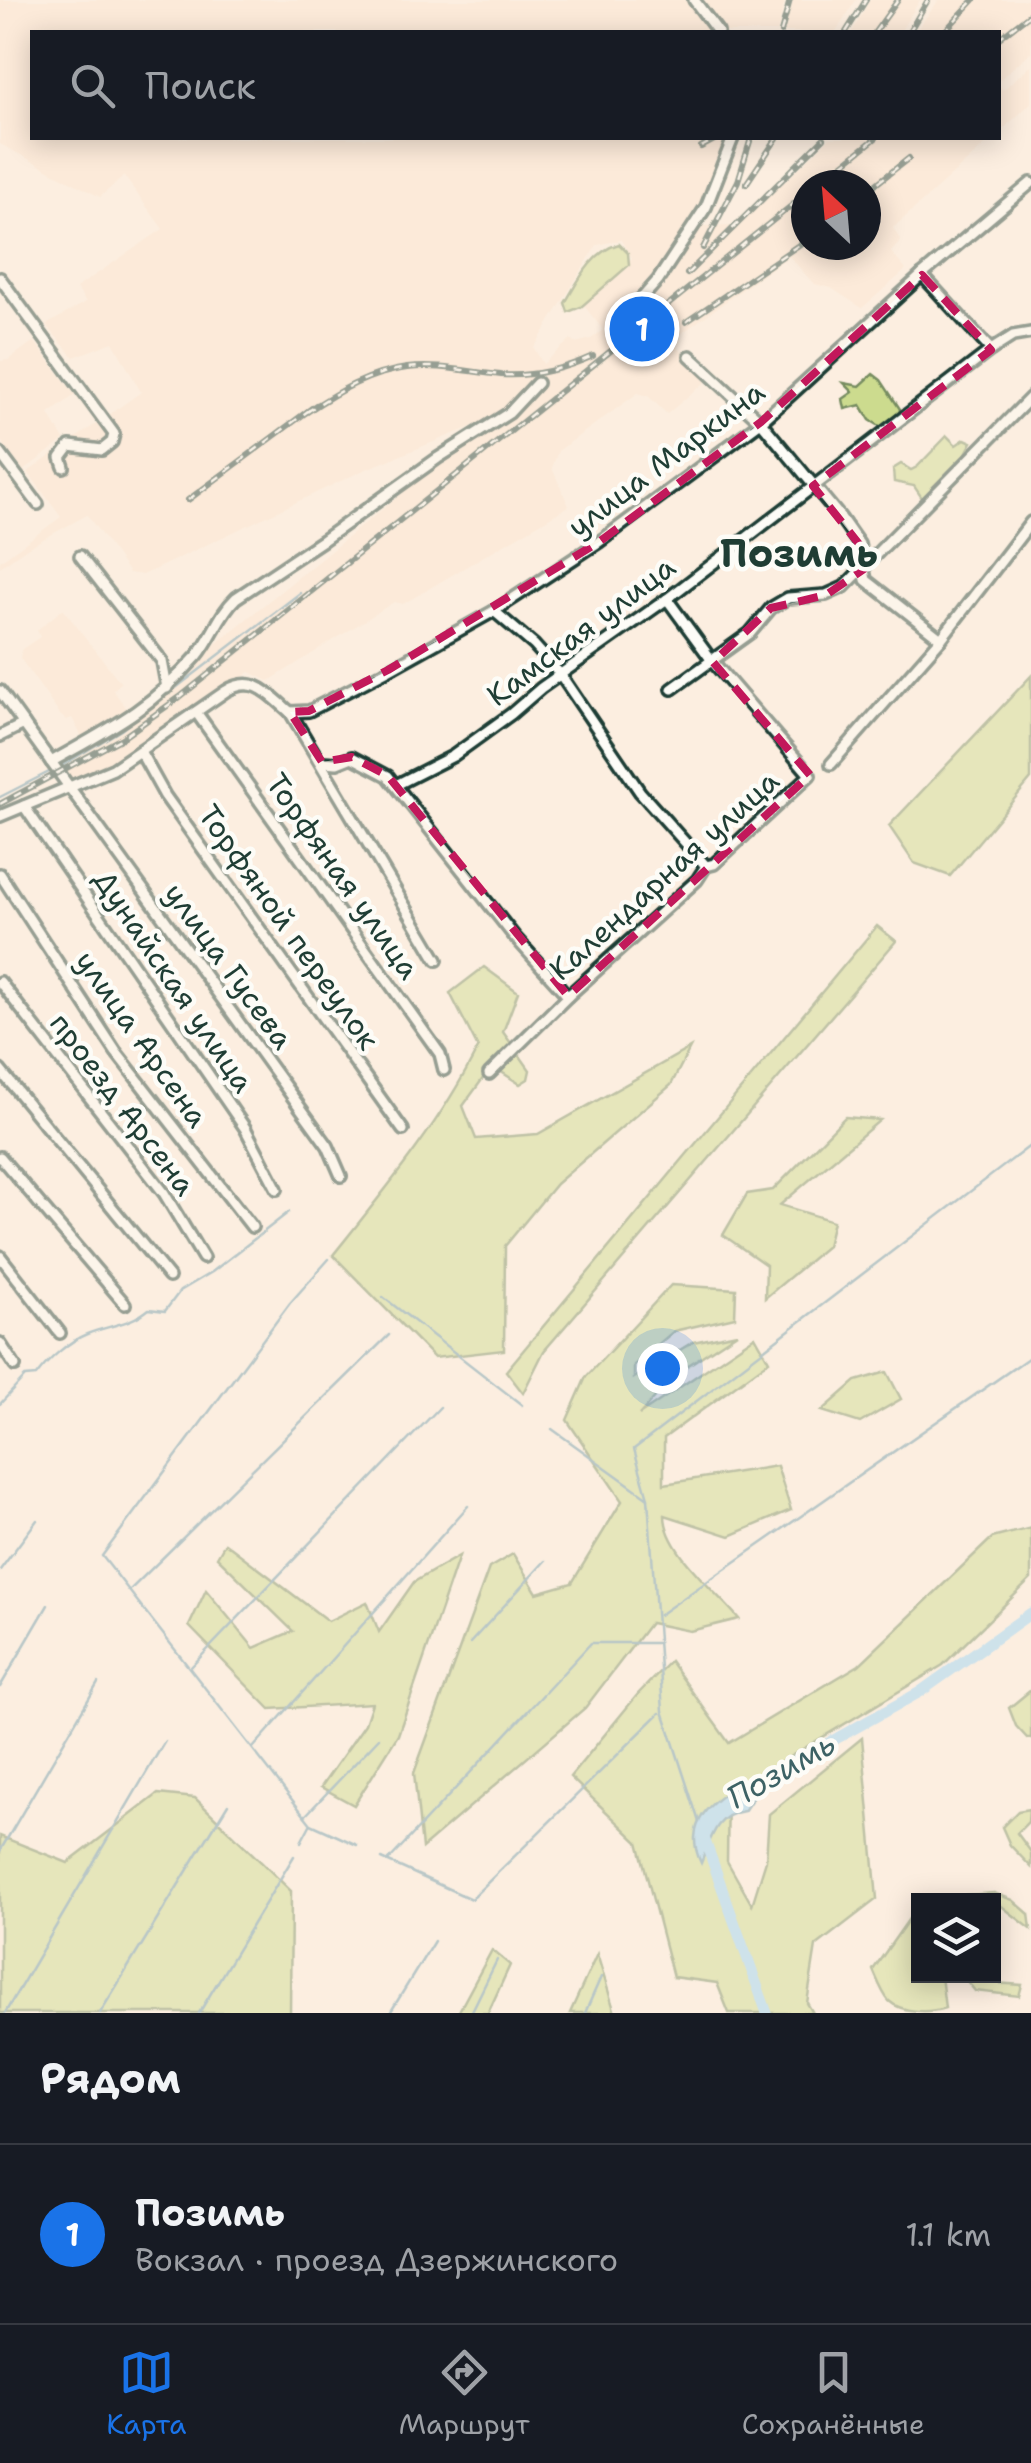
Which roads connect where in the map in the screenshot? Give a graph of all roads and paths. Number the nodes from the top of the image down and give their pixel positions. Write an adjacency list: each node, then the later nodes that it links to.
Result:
1 (694, 0): 2 (street)
2 (716, 30)
3 (733, 140): 7 (street)
4 (1031, 183): 5 (street, улица Маркина)
5 (922, 275): 9 (street); 13 (street, улица Маркина)
6 (2, 286): 15 (street)
7 (626, 316)
8 (1031, 333): 9 (street, Камская улица)
9 (991, 350): 16 (street, Камская улица)
10 (690, 356): 13 (street)
11 (537, 382): 26 (street)
12 (1031, 397): 20 (street)
13 (761, 422): 16 (street); 22 (street, улица Маркина)
14 (0, 453): 17 (street)
15 (64, 467)
16 (814, 486): 20 (street); 21 (street, Камская улица)
17 (38, 504)
18 (1031, 522): 23 (street)
19 (80, 556): 26 (street)
20 (864, 570): 23 (street); 24 (street)
21 (668, 599): 24 (street, Календарная улица); 25 (street, Камская улица)
22 (494, 611): 25 (street); 30 (street, улица Маркина)
23 (942, 639): 36 (street)
24 (712, 662): 27 (street); 41 (street, Календарная улица)
25 (560, 674): 37 (street, Камская улица); 41 (street)
26 (167, 688): 34 (street)
27 (672, 689)
28 (0, 691): 31 (street, улица Гусева)
29 (196, 712): 30 (street); 33 (street); 47 (street, Торфяная улица)
30 (290, 712): 35 (street)
31 (24, 724): 32 (street); 34 (street, улица Гусева)
32 (0, 736)
33 (140, 751): 38 (street); 49 (street, Торфяной переулок)
34 (51, 762): 38 (street, улица Гусева)
35 (322, 762): 37 (street); 43 (street)
36 (831, 764)
37 (396, 786): 45 (street)
38 (70, 789): 39 (street); 51 (street, улица Гусева)
39 (24, 806): 40 (street); 52 (street, Дунайская улица)
40 (0, 816)
41 (706, 866): 45 (street, Календарная улица)
42 (0, 874): 53 (street, улица Арсена)
43 (437, 960)
44 (0, 982): 55 (street, проезд Арсена)
45 (568, 996): 48 (street, Календарная улица)
46 (0, 1070): 56 (street)
47 (444, 1070)
48 (489, 1074)
49 (403, 1130)
50 (0, 1157): 57 (street)
51 (340, 1176)
52 (277, 1189)
53 (252, 1227)
54 (0, 1256): 58 (street)
55 (202, 1258)
56 (169, 1276)
57 (125, 1304)
58 (60, 1332)
59 (0, 1343): 60 (street)
60 (15, 1366)

